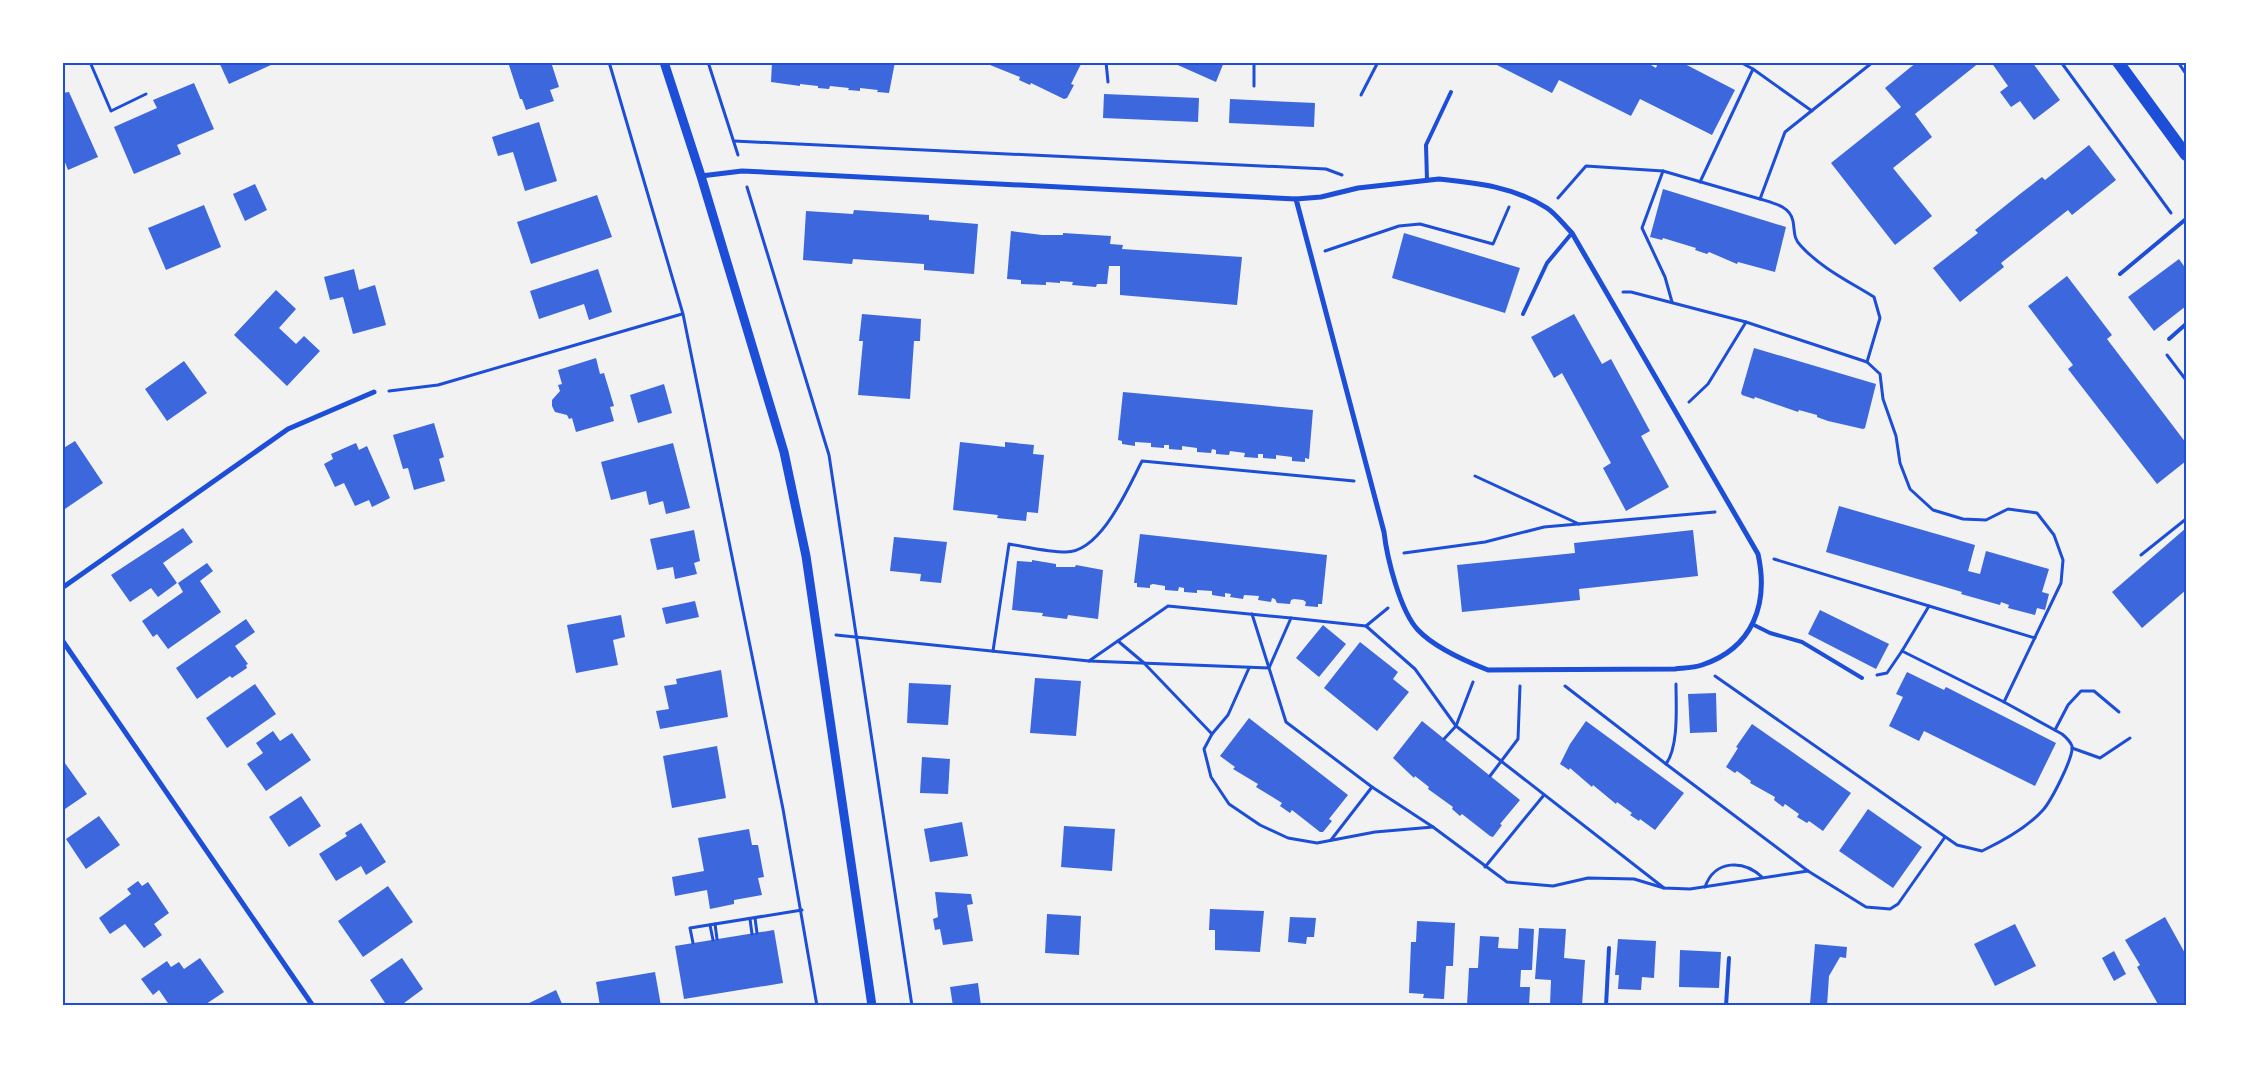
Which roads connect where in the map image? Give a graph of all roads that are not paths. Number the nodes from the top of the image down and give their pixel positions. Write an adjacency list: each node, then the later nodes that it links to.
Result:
1 (664, 62): 5 (street)
2 (2118, 62): 4 (main road)
3 (1452, 92): 6 (lane)
4 (2186, 155)
5 (701, 176): 7 (street); 22 (street)
6 (1427, 180): 7 (street); 9 (street)
7 (1296, 199): 16 (street)
8 (2186, 219): 10 (lane)
9 (1572, 233): 11 (lane); 16 (street)
10 (2120, 274)
11 (1523, 314)
12 (2186, 324): 13 (lane)
13 (2169, 339)
14 (374, 392): 15 (street)
15 (62, 588)
16 (1752, 624): 18 (lane)
17 (62, 640): 21 (street)
18 (1862, 678)
19 (1609, 948): 23 (lane)
20 (1729, 958): 24 (lane)
21 (313, 1006)
22 (872, 1006)
23 (1606, 1006)
24 (1726, 1006)

